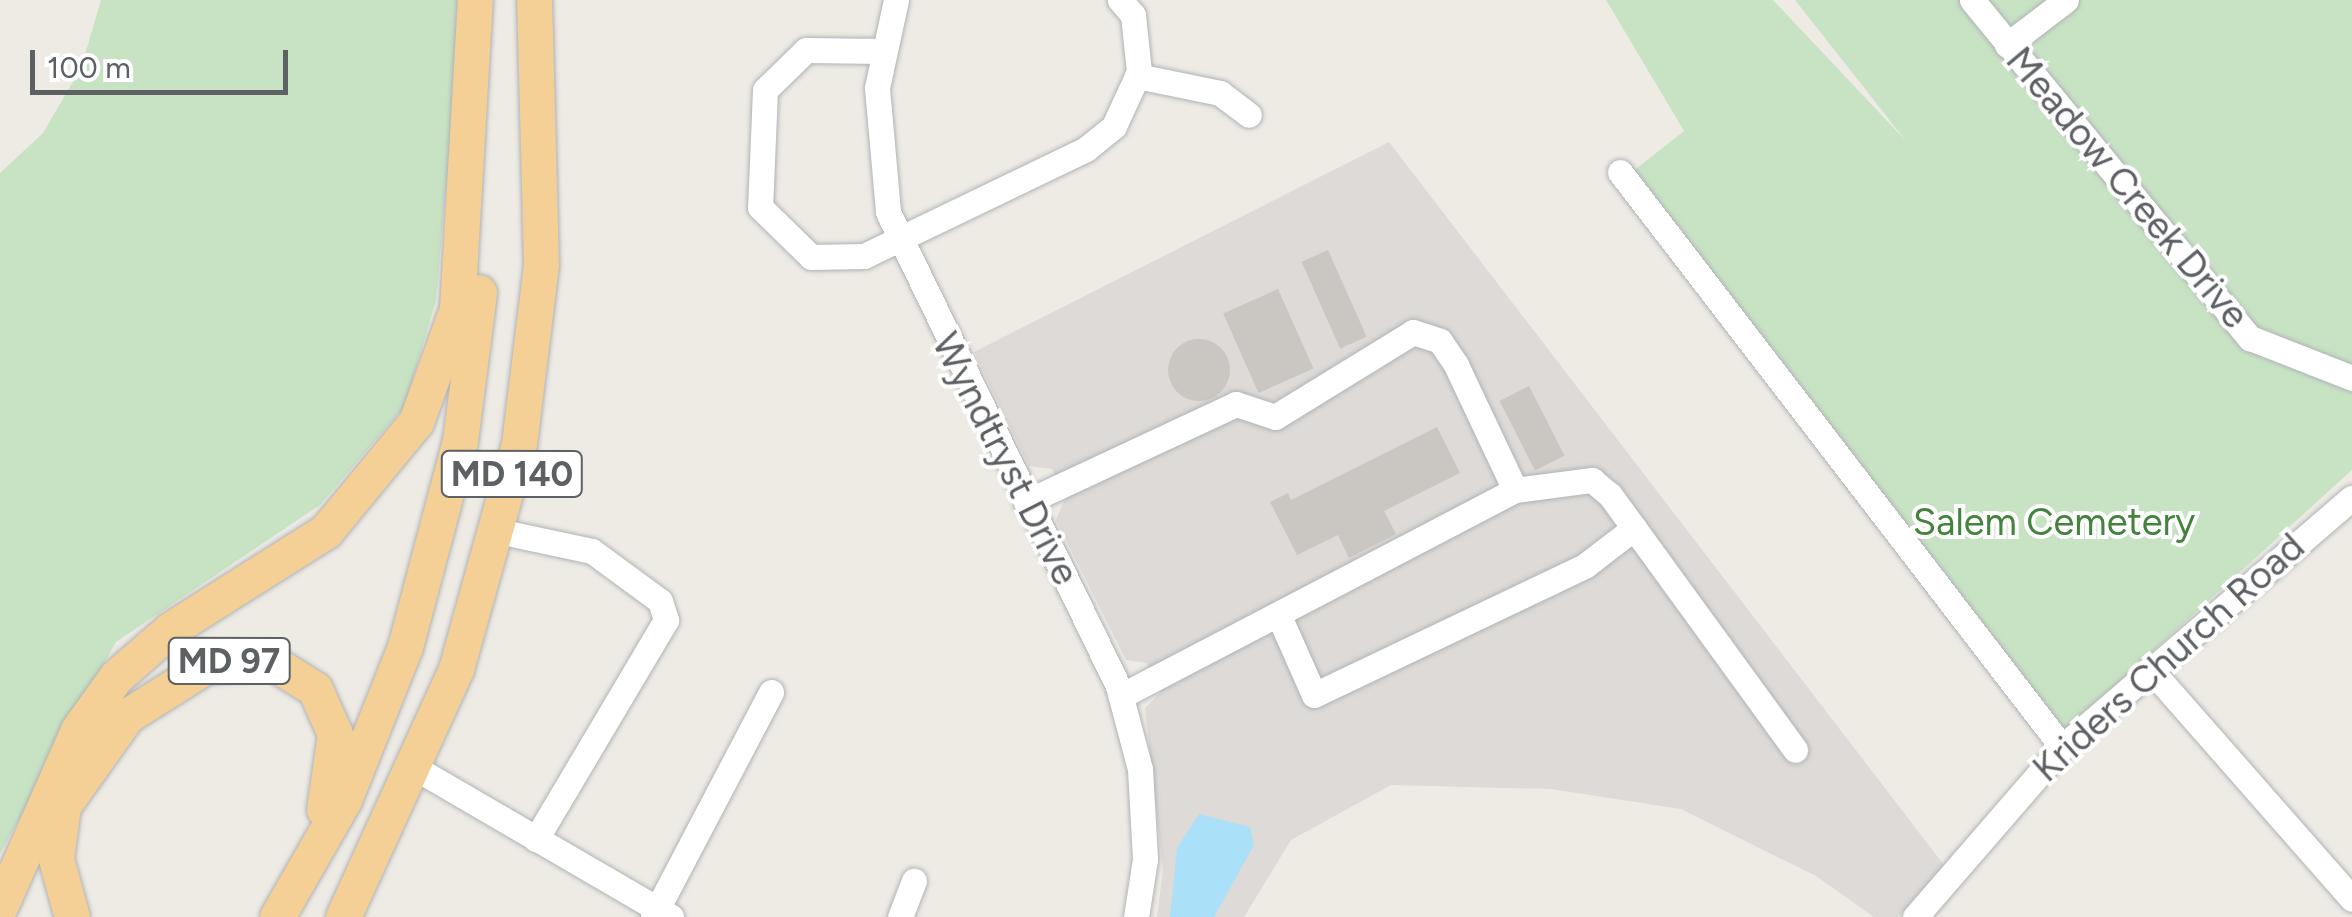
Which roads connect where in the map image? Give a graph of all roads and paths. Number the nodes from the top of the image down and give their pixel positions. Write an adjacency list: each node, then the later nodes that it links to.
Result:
1 (475, 0): 27 (highway)
2 (491, 0): 37 (highway, MD 140)
3 (534, 0): 19 (highway, MD 140)
4 (896, 0): 9 (street, Wyndtryst Drive)
5 (1120, 0): 10 (street)
6 (1972, 0): 8 (street, Meadow Creek Drive)
7 (2066, 0): 8 (street)
8 (2008, 45): 14 (street, Meadow Creek Drive)
9 (883, 51): 13 (street, Wyndtryst Drive); 13 (street)
10 (1138, 76): 11 (street); 13 (street)
11 (1249, 115)
12 (1620, 172): 24 (street)
13 (898, 240): 17 (street, Wyndtryst Drive)
14 (2352, 378)
15 (1515, 490): 17 (street); 18 (street); 20 (street)
16 (2352, 498): 21 (street, Kriders Church Road)
17 (1026, 502): 23 (street, Wyndtryst Drive)
18 (1634, 528): 20 (street); 25 (street)
19 (498, 532): 26 (highway, MD 140); 28 (street)
20 (1278, 616): 23 (street)
21 (2150, 669): 24 (street, Kriders Church Road); 31 (street)
22 (771, 692): 33 (street)
23 (1121, 696): 40 (street, Wyndtryst Drive)
24 (2062, 747): 41 (street, Kriders Church Road)
25 (1795, 750)
26 (417, 769): 28 (street); 38 (highway, MD 140)
27 (50, 814): 29 (highway); 32 (highway); 34 (highway); 35 (highway, MD 97); 36 (highway, MD 97)
28 (536, 839): 33 (street)
29 (0, 873)
30 (914, 880): 39 (street)
31 (2352, 900)
32 (0, 907)
33 (660, 914)
34 (13, 917)
35 (72, 917)
36 (265, 917)
37 (277, 917)
38 (344, 917)
39 (900, 917)
40 (1136, 917)
41 (1914, 917)

